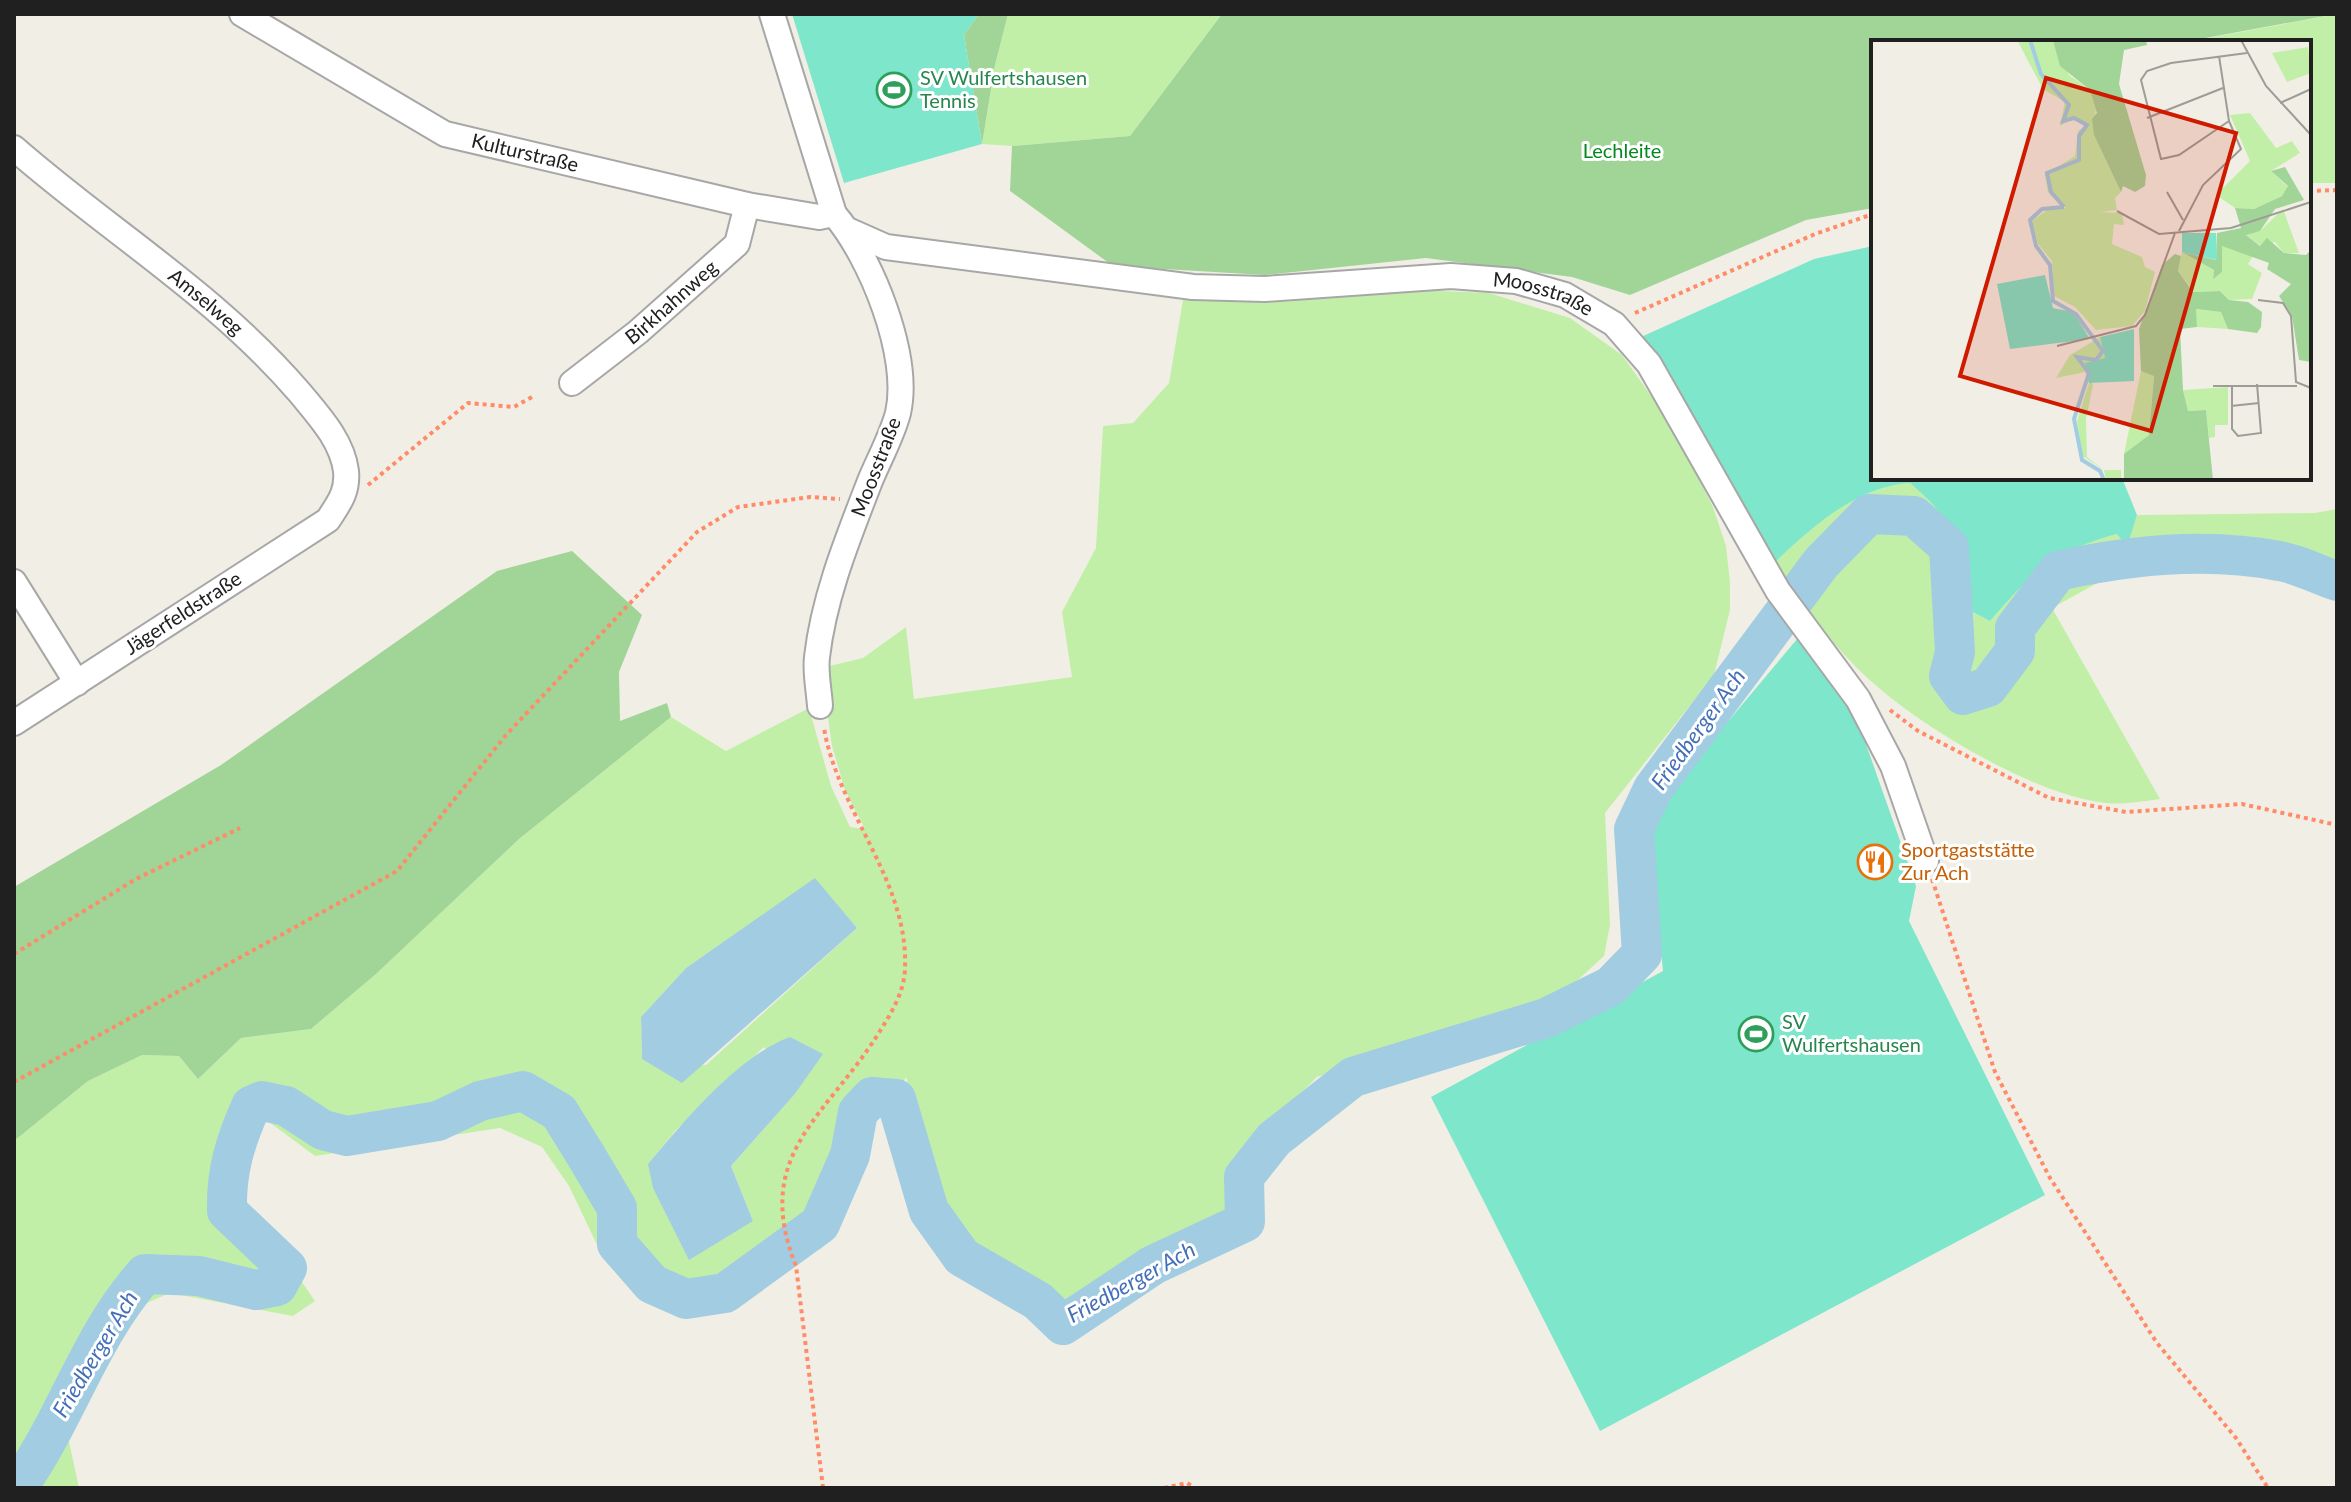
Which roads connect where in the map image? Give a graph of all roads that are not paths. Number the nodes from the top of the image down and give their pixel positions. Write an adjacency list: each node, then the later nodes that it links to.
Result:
1 (242, 14): 4 (street, Kulturstraße)
2 (772, 14): 5 (street, Moosstraße)
3 (14, 148): 7 (street, Amselweg)
4 (747, 205): 5 (street, Kulturstraße); 6 (street, Birkhahnweg)
5 (842, 222): 10 (street, Moosstraße); 12 (street, Moosstraße)
6 (572, 383)
7 (345, 496): 9 (street, Jägerfeldstraße)
8 (14, 582): 9 (street)
9 (77, 683): 11 (street, Jägerfeldstraße)
10 (820, 706)
11 (14, 723)
12 (1926, 861)

